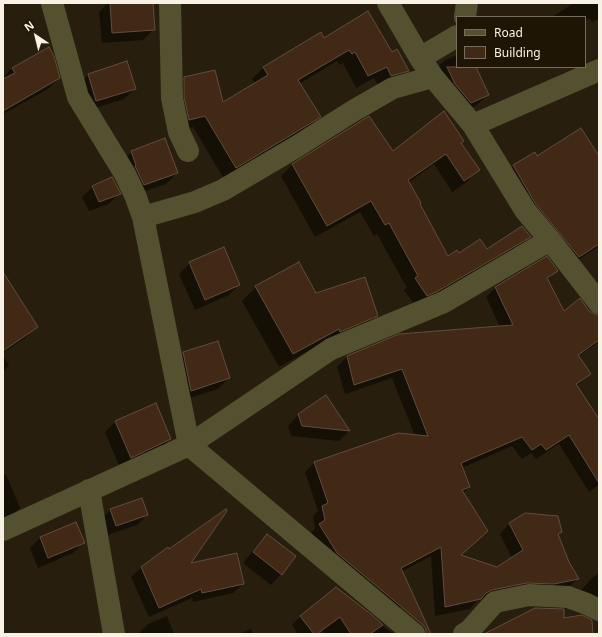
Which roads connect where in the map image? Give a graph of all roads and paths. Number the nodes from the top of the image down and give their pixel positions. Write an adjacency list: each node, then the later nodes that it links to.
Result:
1 (52, 3): 12 (street)
2 (170, 3): 11 (street)
3 (388, 3): 7 (street)
4 (467, 3): 5 (street)
5 (465, 16)
6 (456, 37): 7 (street)
7 (420, 58): 9 (street)
8 (599, 70): 10 (street)
9 (433, 77): 10 (street); 12 (street)
10 (473, 125): 13 (street)
11 (188, 151)
12 (143, 217): 15 (street)
13 (550, 240): 14 (street); 15 (street)
14 (599, 303)
15 (189, 445): 16 (street); 20 (street)
16 (89, 490): 17 (street); 19 (street)
17 (3, 530)
18 (599, 610): 21 (street)
19 (114, 634)
20 (414, 634)
21 (464, 634)

